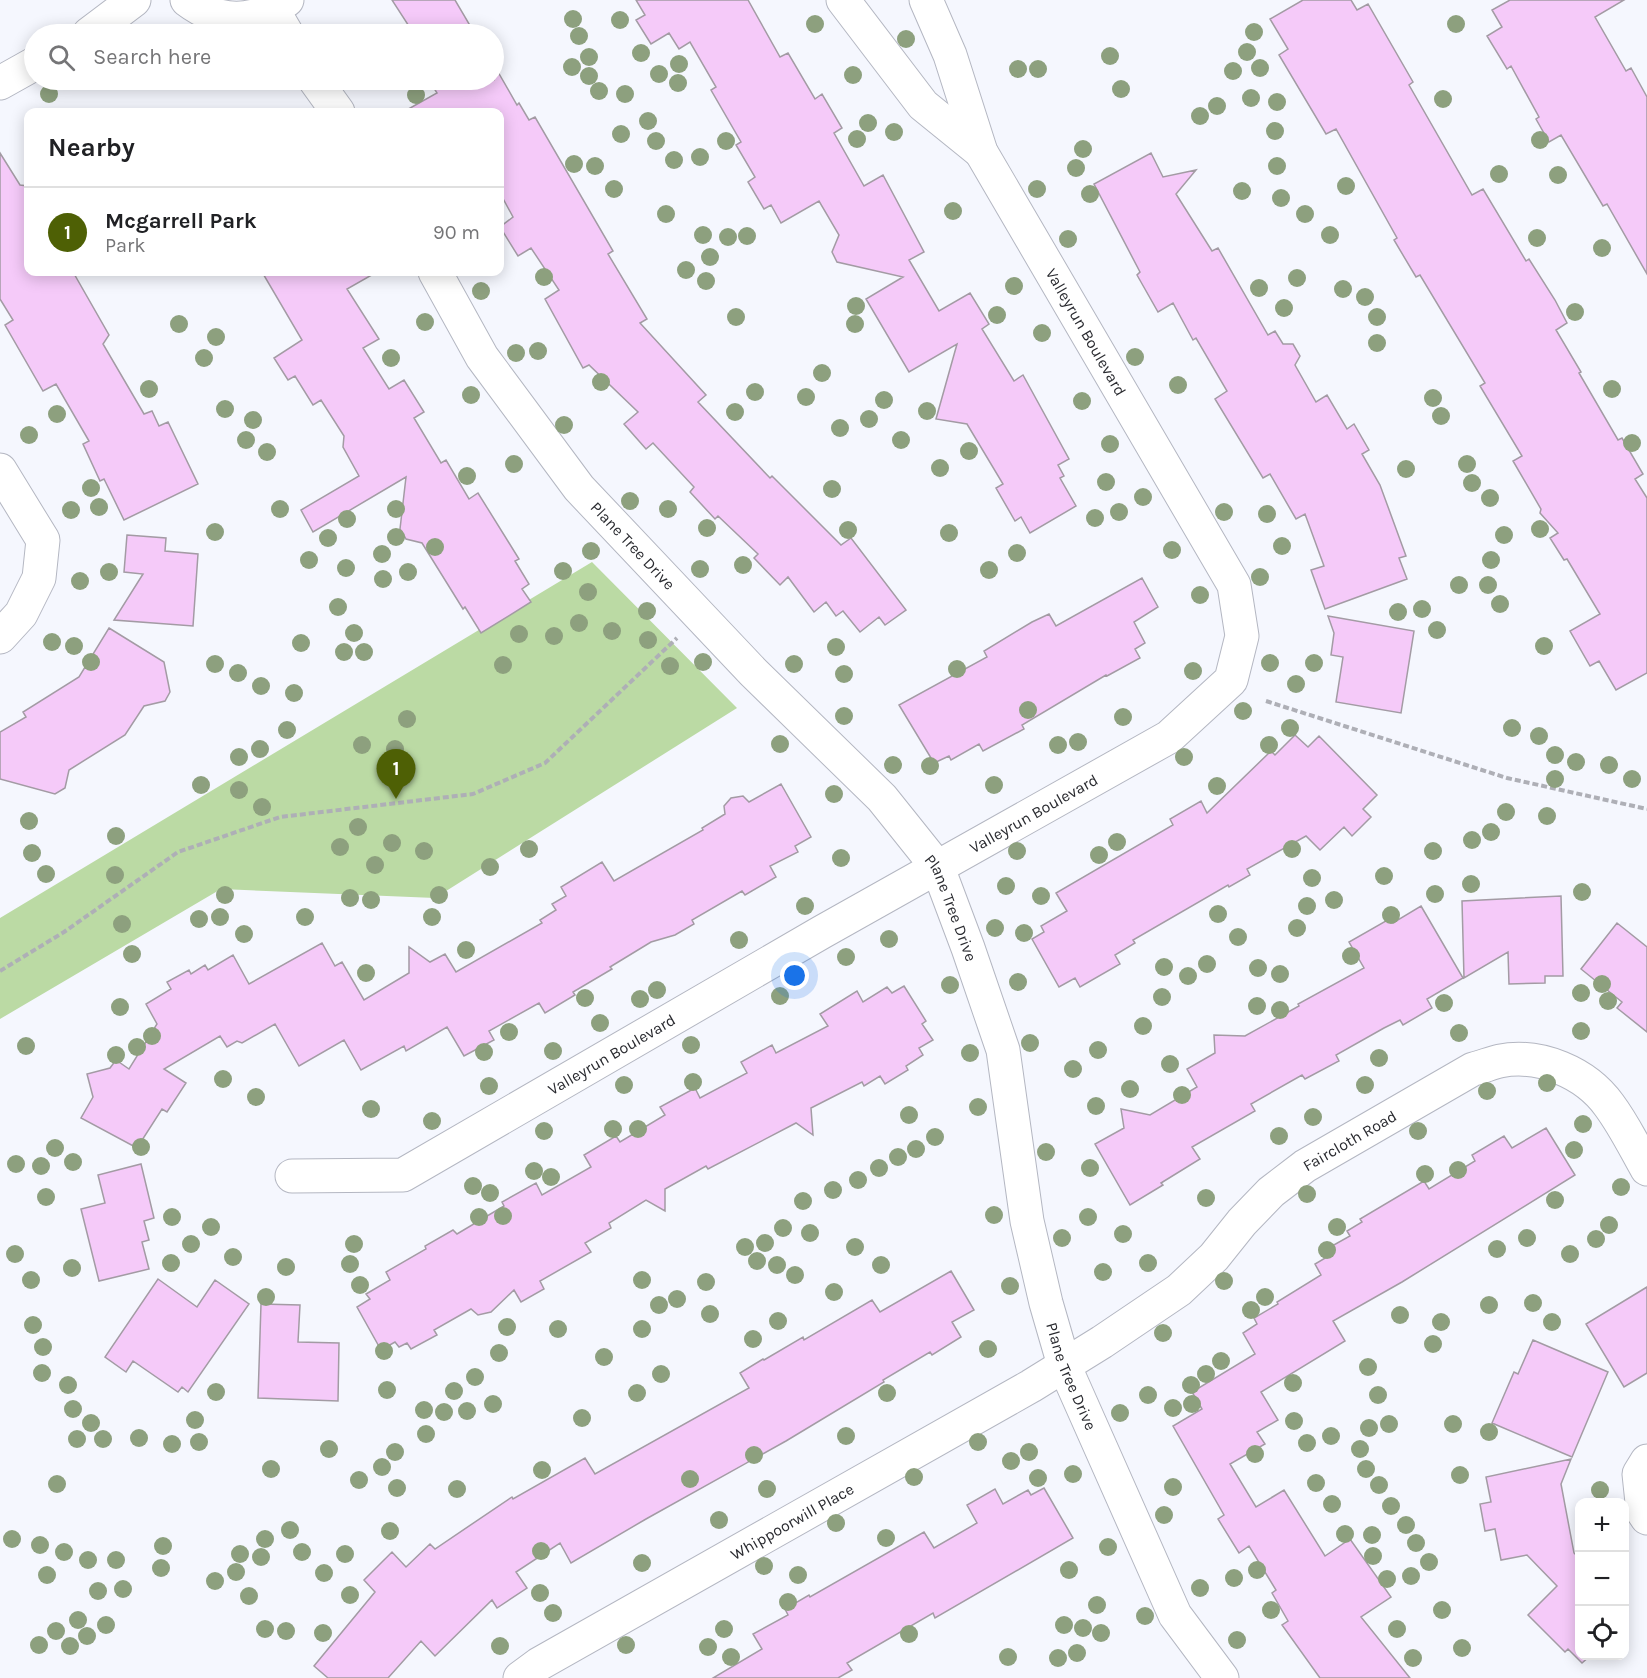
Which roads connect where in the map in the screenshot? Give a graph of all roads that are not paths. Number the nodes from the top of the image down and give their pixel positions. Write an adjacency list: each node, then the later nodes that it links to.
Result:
1 (134, 0): 6 (street)
2 (187, 0): 5 (street)
3 (843, 0): 11 (street, Valleyrun Boulevard)
4 (926, 0): 11 (street, Valleyrun Boulevard)
5 (282, 15)
6 (102, 24)
7 (24, 70): 8 (street)
8 (0, 83)
9 (322, 90): 10 (street)
10 (335, 108)
11 (981, 152): 15 (street, Valleyrun Boulevard)
12 (437, 276): 15 (street, Plane Tree Drive)
13 (0, 470): 14 (street)
14 (0, 638)
15 (938, 868): 17 (street, Valleyrun Boulevard); 18 (street, Plane Tree Drive)
16 (1647, 1168): 18 (street, Faircloth Road)
17 (292, 1176)
18 (1064, 1365): 21 (street, Whippoorwill Place); 22 (street, Plane Tree Drive)
19 (1647, 1461): 20 (street)
20 (1647, 1518)
21 (520, 1678)
22 (1222, 1678)

